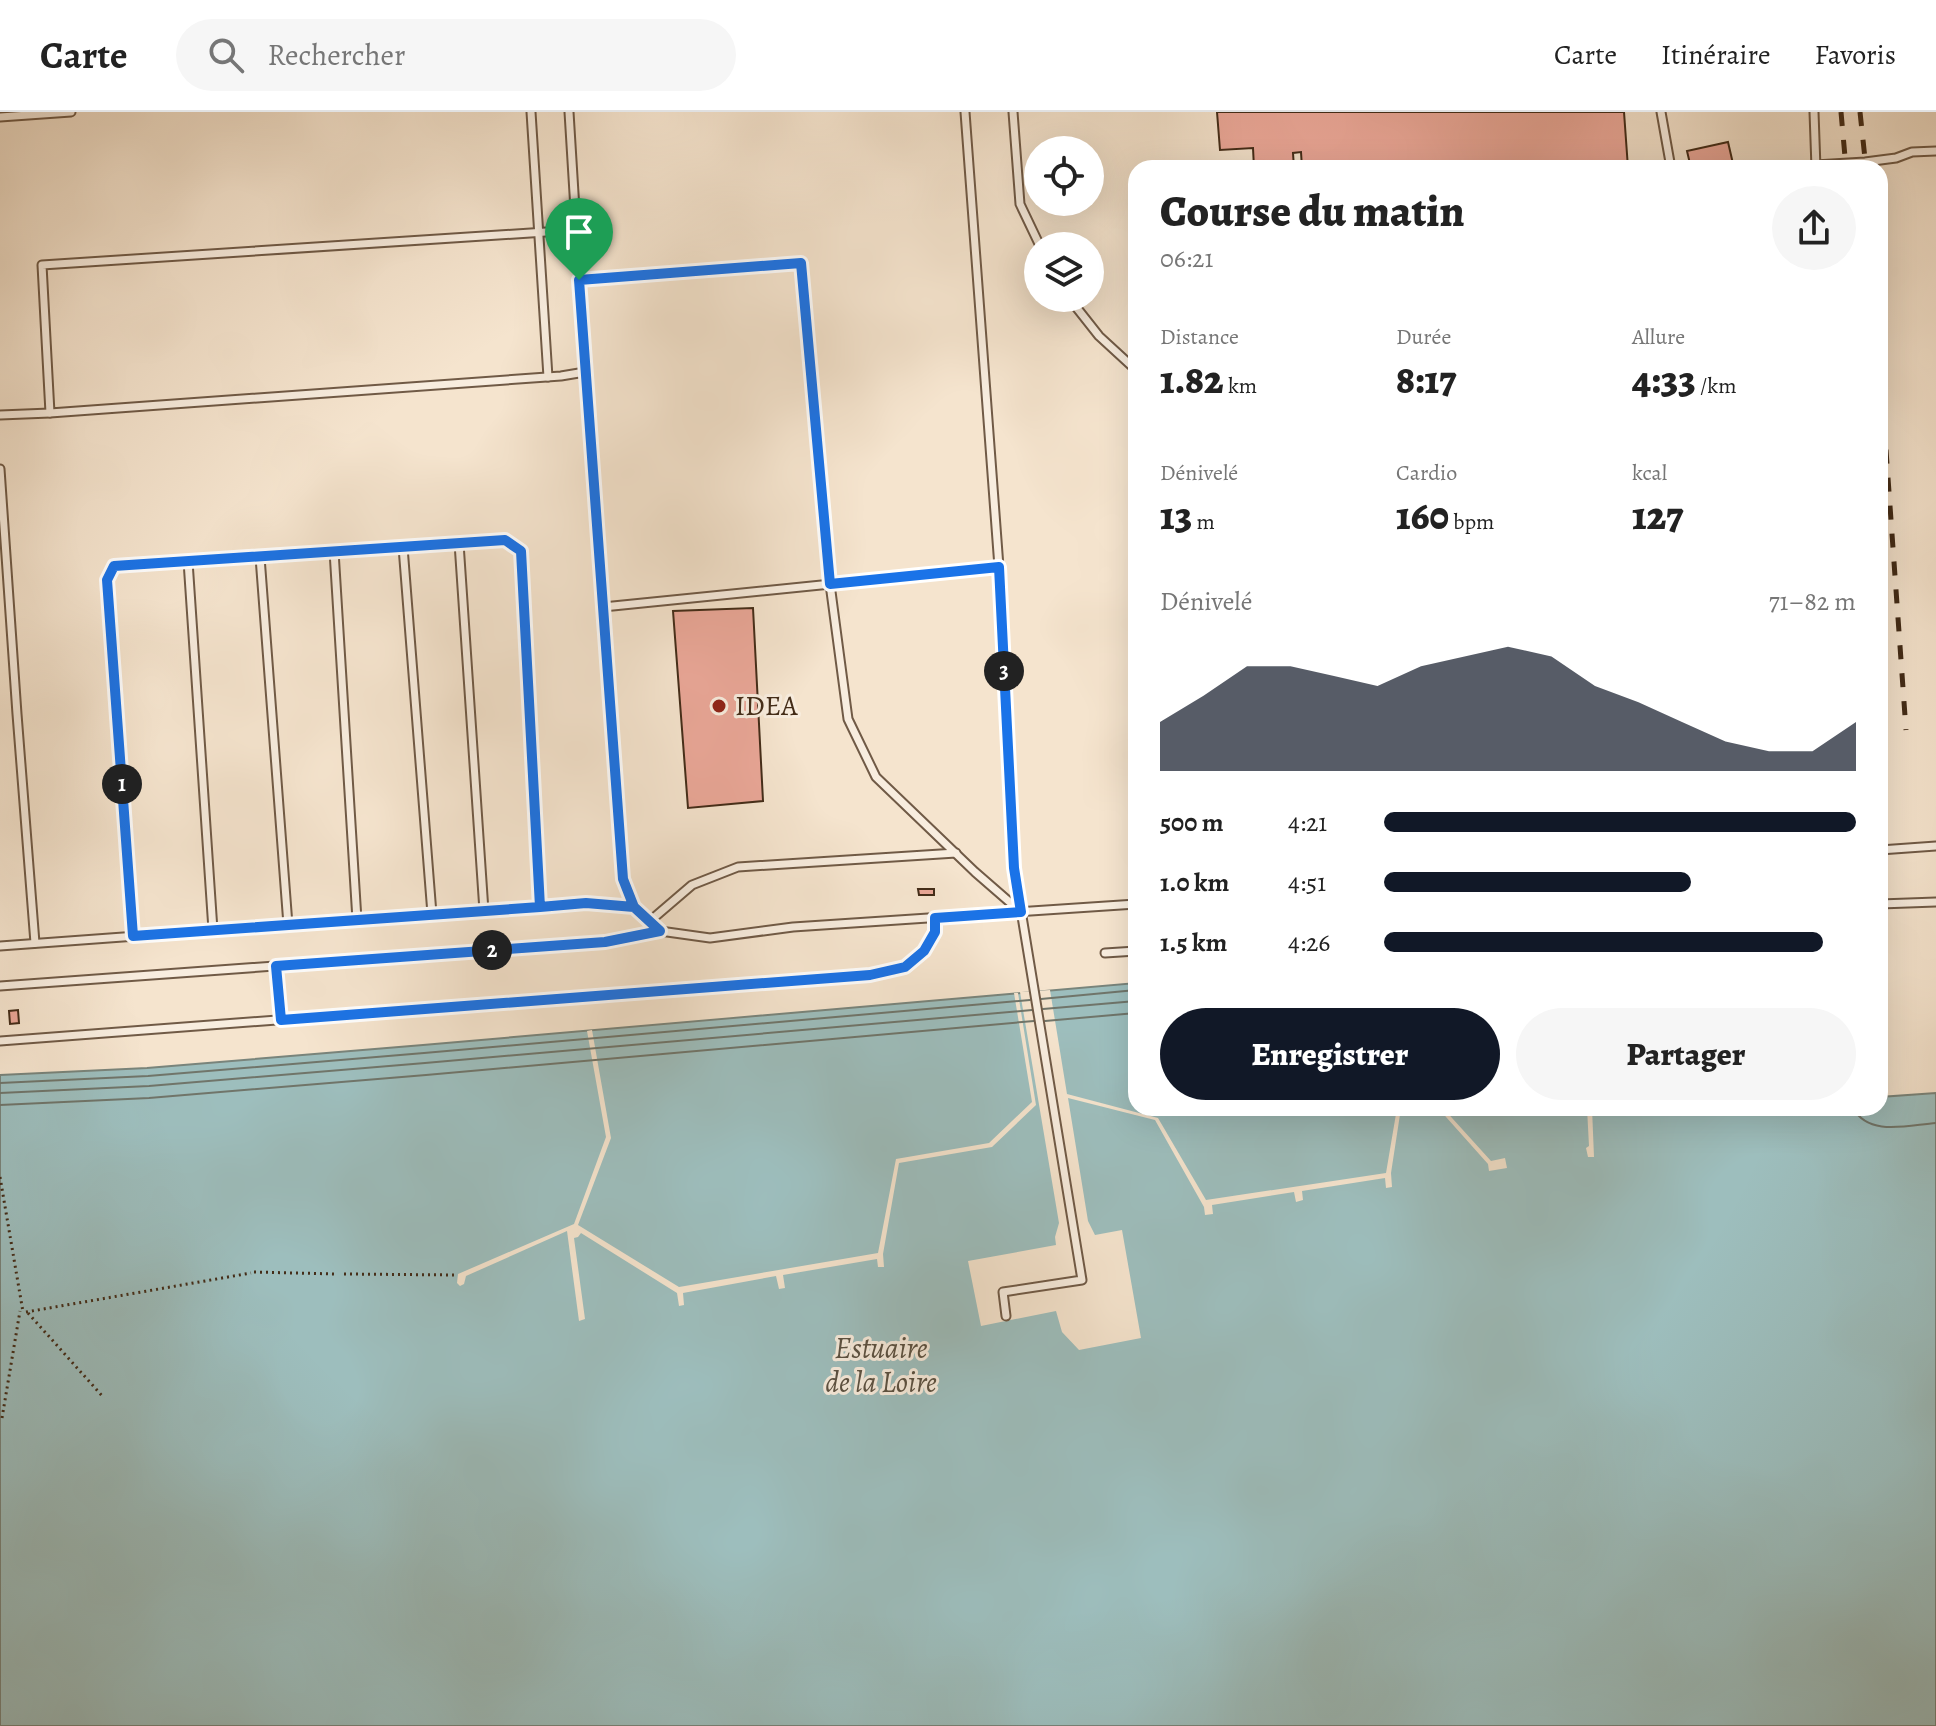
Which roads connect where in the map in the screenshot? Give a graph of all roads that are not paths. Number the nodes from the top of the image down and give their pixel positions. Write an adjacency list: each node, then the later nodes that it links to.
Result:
1 (71, 112): 8 (lane)
2 (531, 112): 14 (lane)
3 (569, 112): 13 (lane)
4 (965, 112): 29 (lane)
5 (1013, 112): 15 (lane)
6 (1661, 112): 10 (lane)
7 (1814, 112): 11 (lane)
8 (0, 117)
9 (1936, 151): 12 (lane)
10 (1670, 160)
11 (1816, 160)
12 (1880, 160)
13 (576, 230): 14 (lane); 16 (lane)
14 (538, 232): 20 (lane); 21 (lane)
15 (1033, 232)
16 (579, 280): 19 (lane); 30 (lane)
17 (1080, 312): 18 (lane)
18 (1128, 363)
19 (585, 372): 20 (lane); 31 (lane)
20 (548, 377): 21 (lane)
21 (50, 413): 22 (lane)
22 (0, 415)
23 (0, 469): 50 (lane)
24 (459, 543): 25 (lane); 38 (lane); 40 (lane)
25 (403, 547): 26 (lane); 42 (lane)
26 (334, 551): 27 (lane); 44 (lane)
27 (260, 557): 28 (lane); 46 (lane)
28 (188, 561): 47 (lane); 49 (lane)
29 (999, 567): 30 (lane); 41 (lane)
30 (830, 584): 31 (lane); 34 (lane)
31 (603, 607): 39 (lane)
32 (1936, 846): 33 (lane)
33 (1888, 849)
34 (956, 853): 41 (lane); 45 (lane)
35 (1936, 902): 36 (lane)
36 (1888, 904)
37 (1128, 905): 41 (lane)
38 (540, 907): 39 (lane); 40 (lane)
39 (634, 907): 45 (lane)
40 (484, 911): 42 (lane)
41 (1021, 912): 43 (lane); 58 (lane)
42 (432, 914): 44 (lane)
43 (935, 918): 48 (lane); 56 (lane)
44 (357, 920): 46 (lane)
45 (650, 921): 48 (lane)
46 (288, 925): 47 (lane)
47 (213, 930): 49 (lane)
48 (660, 931): 54 (lane)
49 (133, 936): 50 (lane)
50 (35, 943): 51 (lane)
51 (0, 946)
52 (1128, 952): 53 (lane)
53 (1105, 953)
54 (276, 966): 55 (lane); 56 (lane)
55 (0, 986)
56 (281, 1020): 57 (lane)
57 (0, 1041)
58 (1006, 1316)

